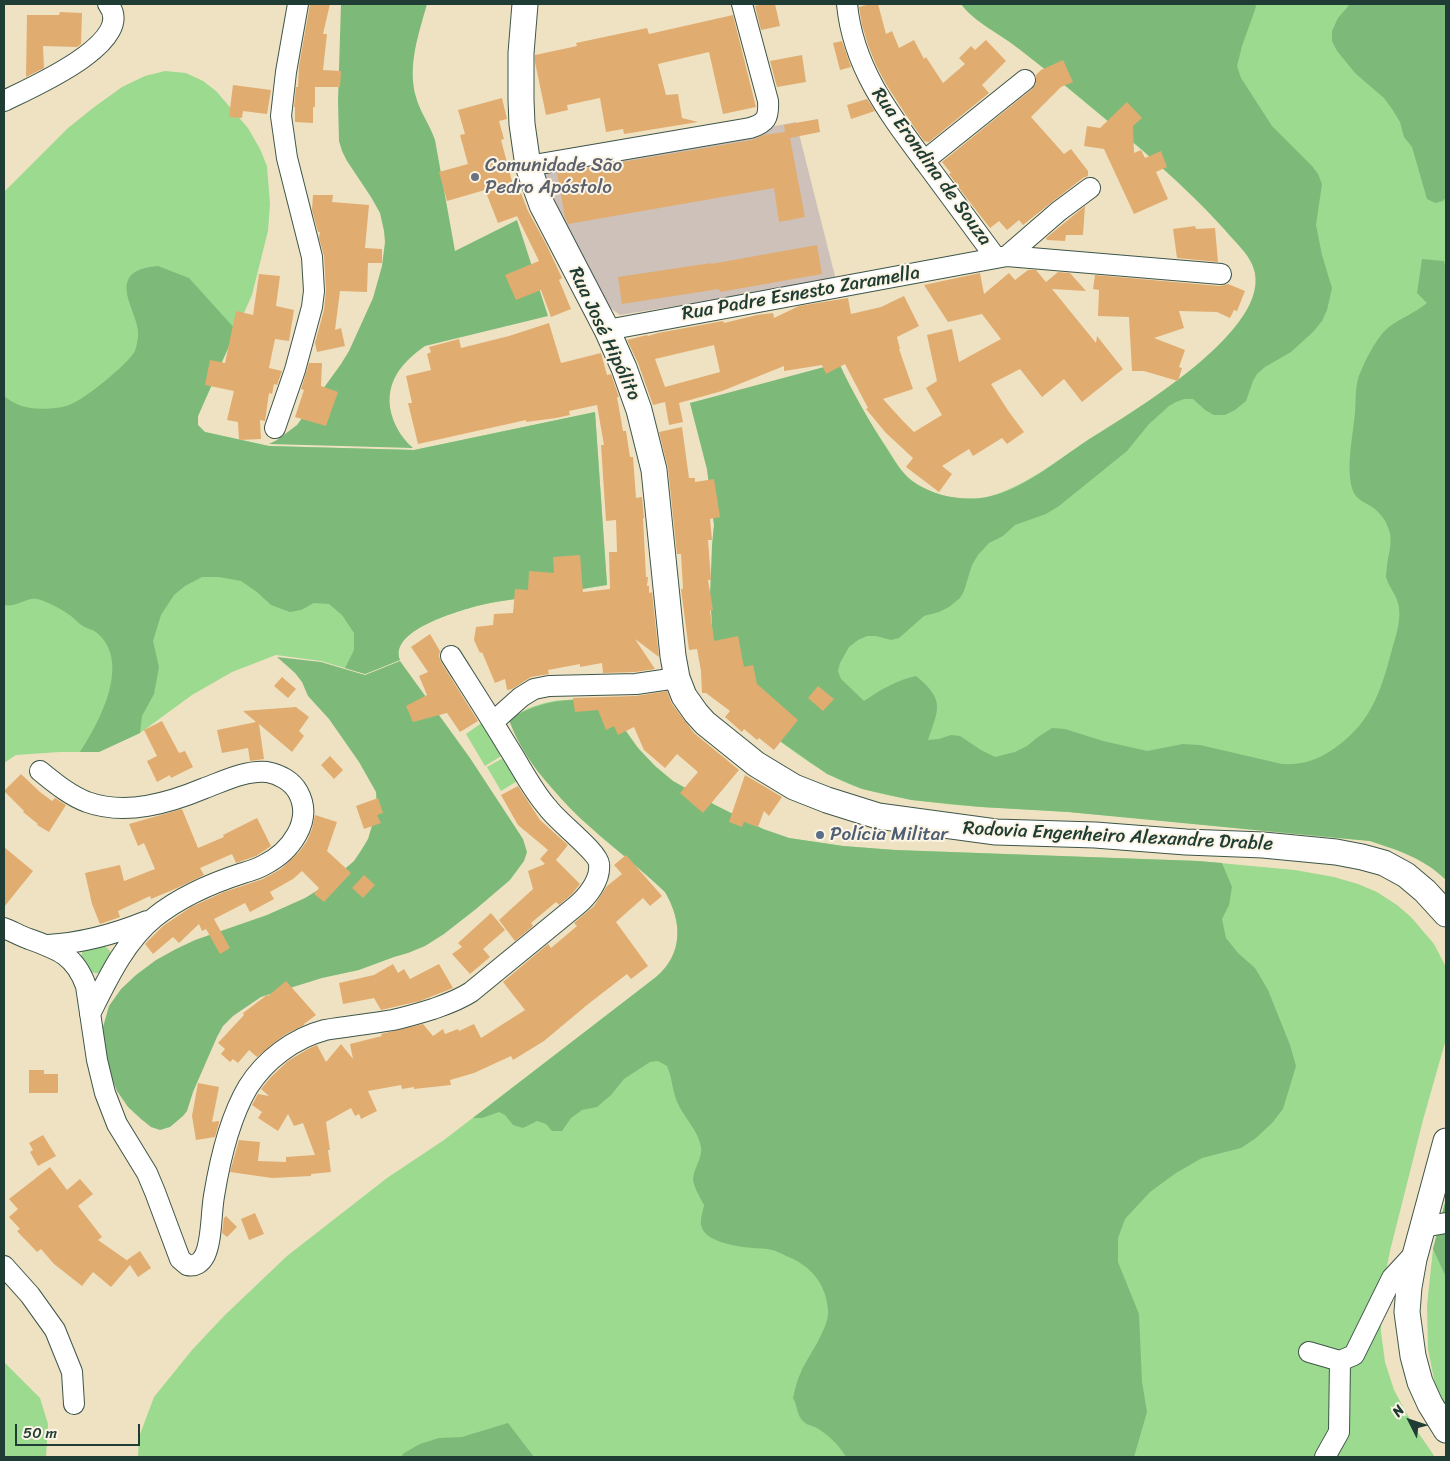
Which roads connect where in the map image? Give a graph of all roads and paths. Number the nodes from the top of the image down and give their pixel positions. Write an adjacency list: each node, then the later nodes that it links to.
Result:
1 (108, 4): 7 (street)
2 (298, 4): 14 (street)
3 (525, 4): 9 (main road, Rua José Hipólito)
4 (742, 4): 9 (street)
5 (847, 4): 8 (street, Rua Erondina de Souza)
6 (1025, 80): 8 (street)
7 (4, 101)
8 (924, 161): 11 (street, Rua Erondina de Souza)
9 (528, 166): 13 (main road, Rua José Hipólito)
10 (1090, 188): 11 (street)
11 (1002, 257): 12 (street, Rua Erondina de Souza); 13 (street, Rua Padre Esnesto Zaramella)
12 (1221, 274)
13 (607, 330): 16 (main road, Rua José Hipólito)
14 (275, 428)
15 (451, 656): 17 (street)
16 (677, 678): 17 (street); 18 (main road, Rua José Hipólito)
17 (498, 718): 24 (street)
18 (705, 723): 20 (main road, Rodovia Engenheiro Alexandre Drable)
19 (40, 770): 21 (street)
20 (1446, 914)
21 (154, 918): 23 (street); 24 (street)
22 (4, 928): 23 (street)
23 (44, 944): 24 (street)
24 (90, 1014)
25 (1446, 1141): 26 (main road)
26 (1435, 1225): 27 (main road)
27 (1416, 1252): 30 (street); 32 (main road)
28 (4, 1266): 31 (street)
29 (1309, 1352): 30 (street)
30 (1340, 1361): 33 (street)
31 (74, 1404)
32 (1446, 1430)
33 (1325, 1457)

